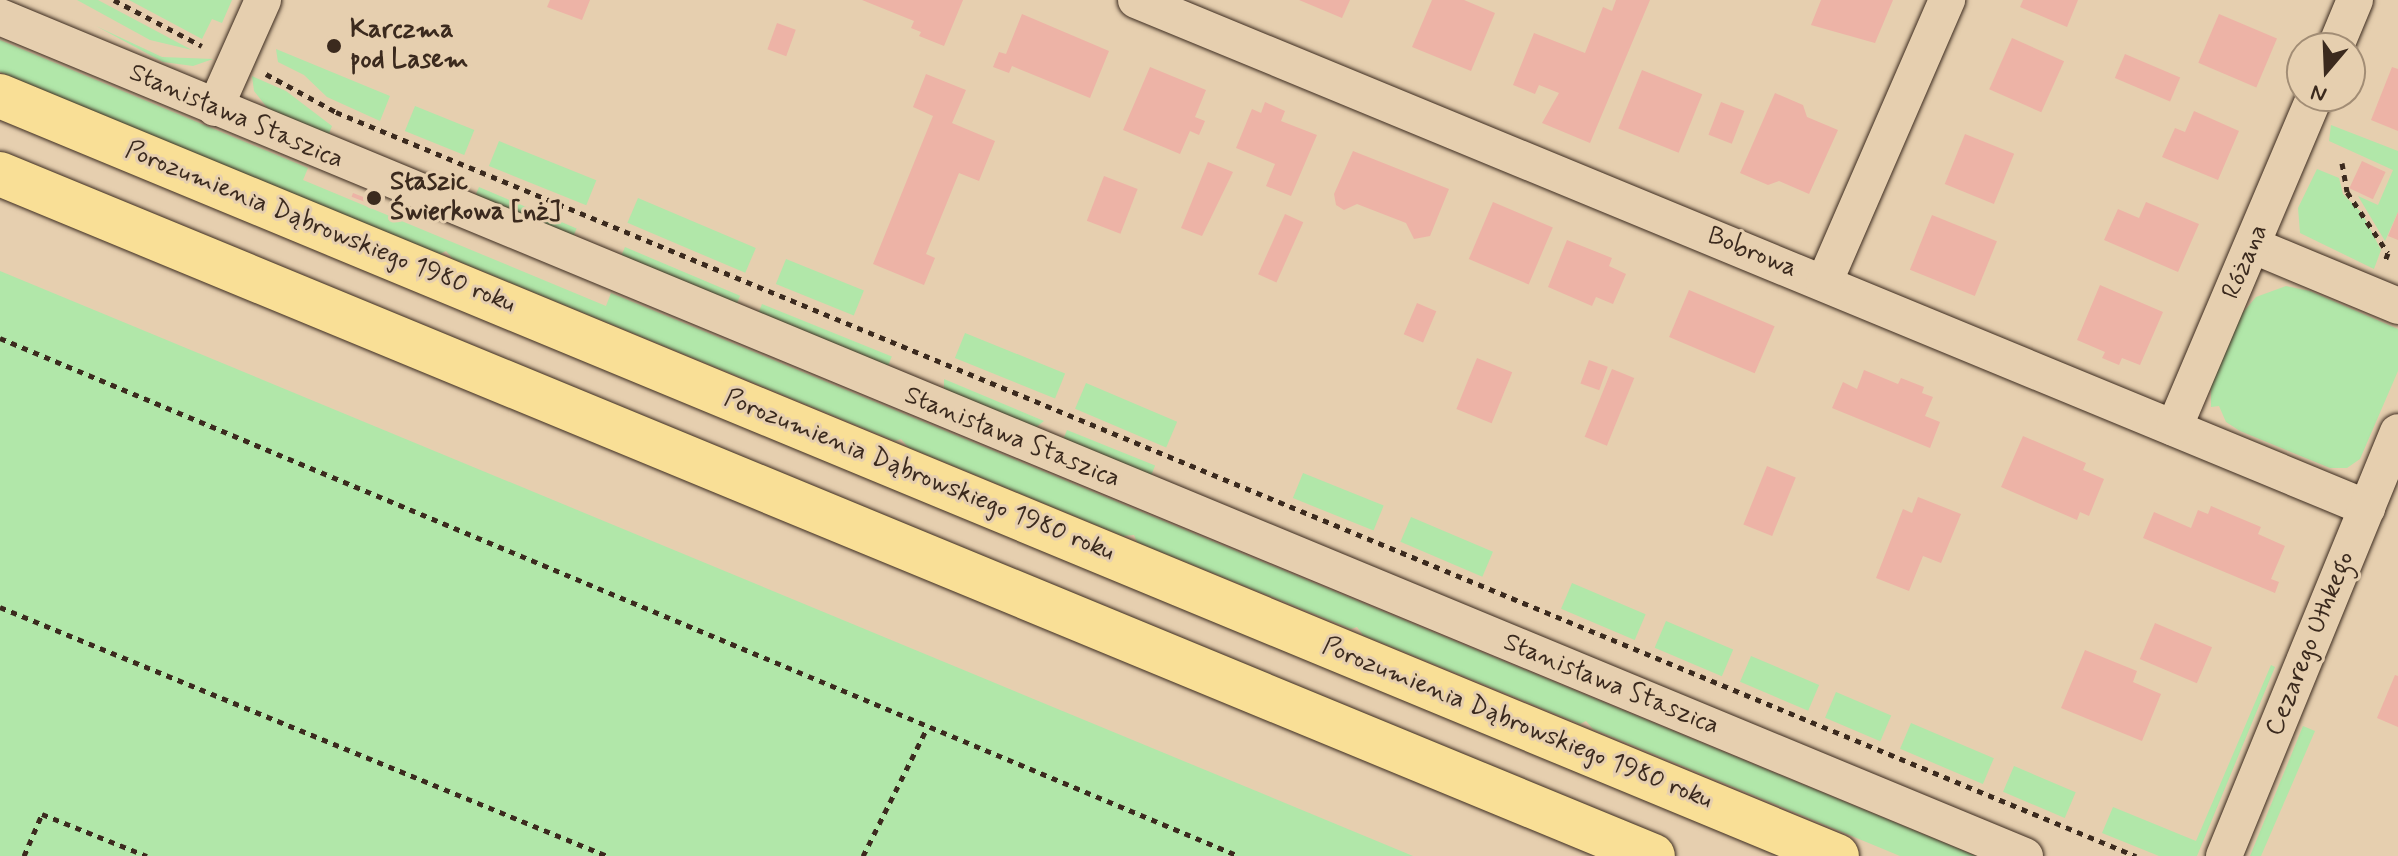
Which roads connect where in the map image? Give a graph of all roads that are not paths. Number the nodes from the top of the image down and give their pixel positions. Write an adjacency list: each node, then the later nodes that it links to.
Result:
1 (263, 0): 8 (street)
2 (1947, 0): 12 (street)
3 (2355, 0): 6 (street)
4 (1155, 4): 12 (street, Bobrowa)
5 (0, 17): 8 (street, Stanisława Staszica)
6 (2342, 32)
7 (0, 96): 18 (main road, Porozumienia Dąbrowskiego 1980 roku)
8 (215, 108): 19 (street, Stanisława Staszica)
9 (2308, 112): 11 (street, Różana)
10 (0, 174): 17 (main road)
11 (2254, 246): 13 (street); 14 (street, Różana)
12 (1824, 283): 14 (street, Bobrowa)
13 (2384, 301)
14 (2174, 428): 16 (street, Bobrowa)
15 (2398, 432): 16 (street, Cezarego Uthkego)
16 (2367, 508): 20 (street, Cezarego Uthkego)
17 (1653, 856)
18 (1837, 856)
19 (2025, 856)
20 (2224, 856)

